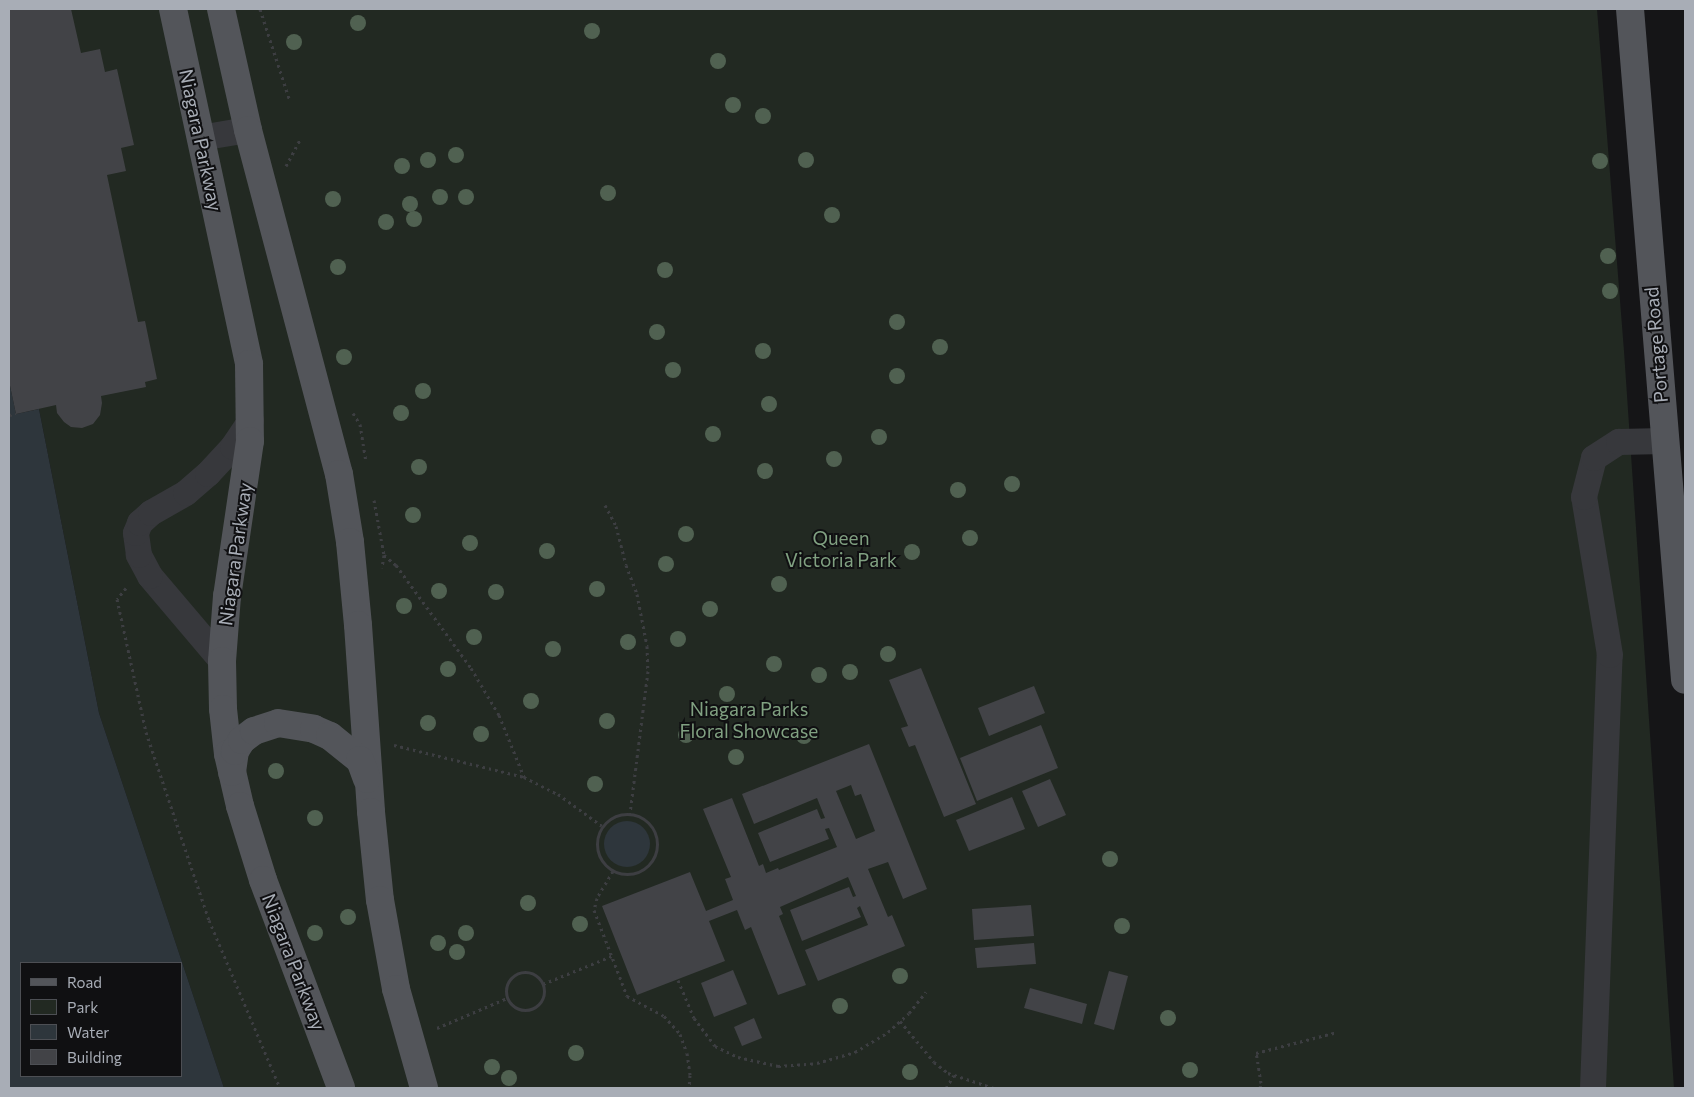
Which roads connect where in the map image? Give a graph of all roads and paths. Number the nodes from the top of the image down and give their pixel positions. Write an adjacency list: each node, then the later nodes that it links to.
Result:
1 (173, 9): 7 (main road, Niagara Parkway)
2 (221, 9): 6 (main road)
3 (260, 9): 5 (path)
4 (1630, 9): 11 (main road, Portage Road)
5 (289, 98)
6 (248, 130): 7 (street); 13 (main road)
7 (200, 138): 10 (main road, Niagara Parkway)
8 (16, 414): 9 (path)
9 (9, 416)
10 (251, 420): 14 (street); 15 (main road, Niagara Parkway)
11 (1664, 441): 16 (main road, Portage Road); 40 (street)
12 (605, 505): 21 (path)
13 (350, 542): 17 (main road); 19 (path)
14 (144, 565): 15 (street); 33 (path)
15 (222, 661): 18 (main road, Niagara Parkway)
16 (1685, 680)
17 (366, 742): 19 (path); 20 (main road)
18 (232, 773): 20 (main road); 34 (main road, Niagara Parkway)
19 (524, 777): 22 (path)
20 (369, 785): 31 (main road)
21 (630, 814): 22 (path); 23 (path)
22 (602, 826): 23 (path)
23 (613, 871): 24 (path)
24 (612, 956): 26 (path); 36 (path)
25 (678, 980): 29 (path)
26 (543, 984): 28 (path); 28 (path)
27 (926, 992): 29 (path)
28 (507, 998): 31 (path)
29 (900, 1021): 32 (path)
30 (1338, 1032): 39 (path)
31 (410, 1039): 35 (main road)
32 (954, 1075): 37 (path); 38 (path)
33 (280, 1088)
34 (341, 1088)
35 (424, 1088)
36 (689, 1088)
37 (946, 1088)
38 (994, 1088)
39 (1260, 1088)
40 (1594, 1088)

